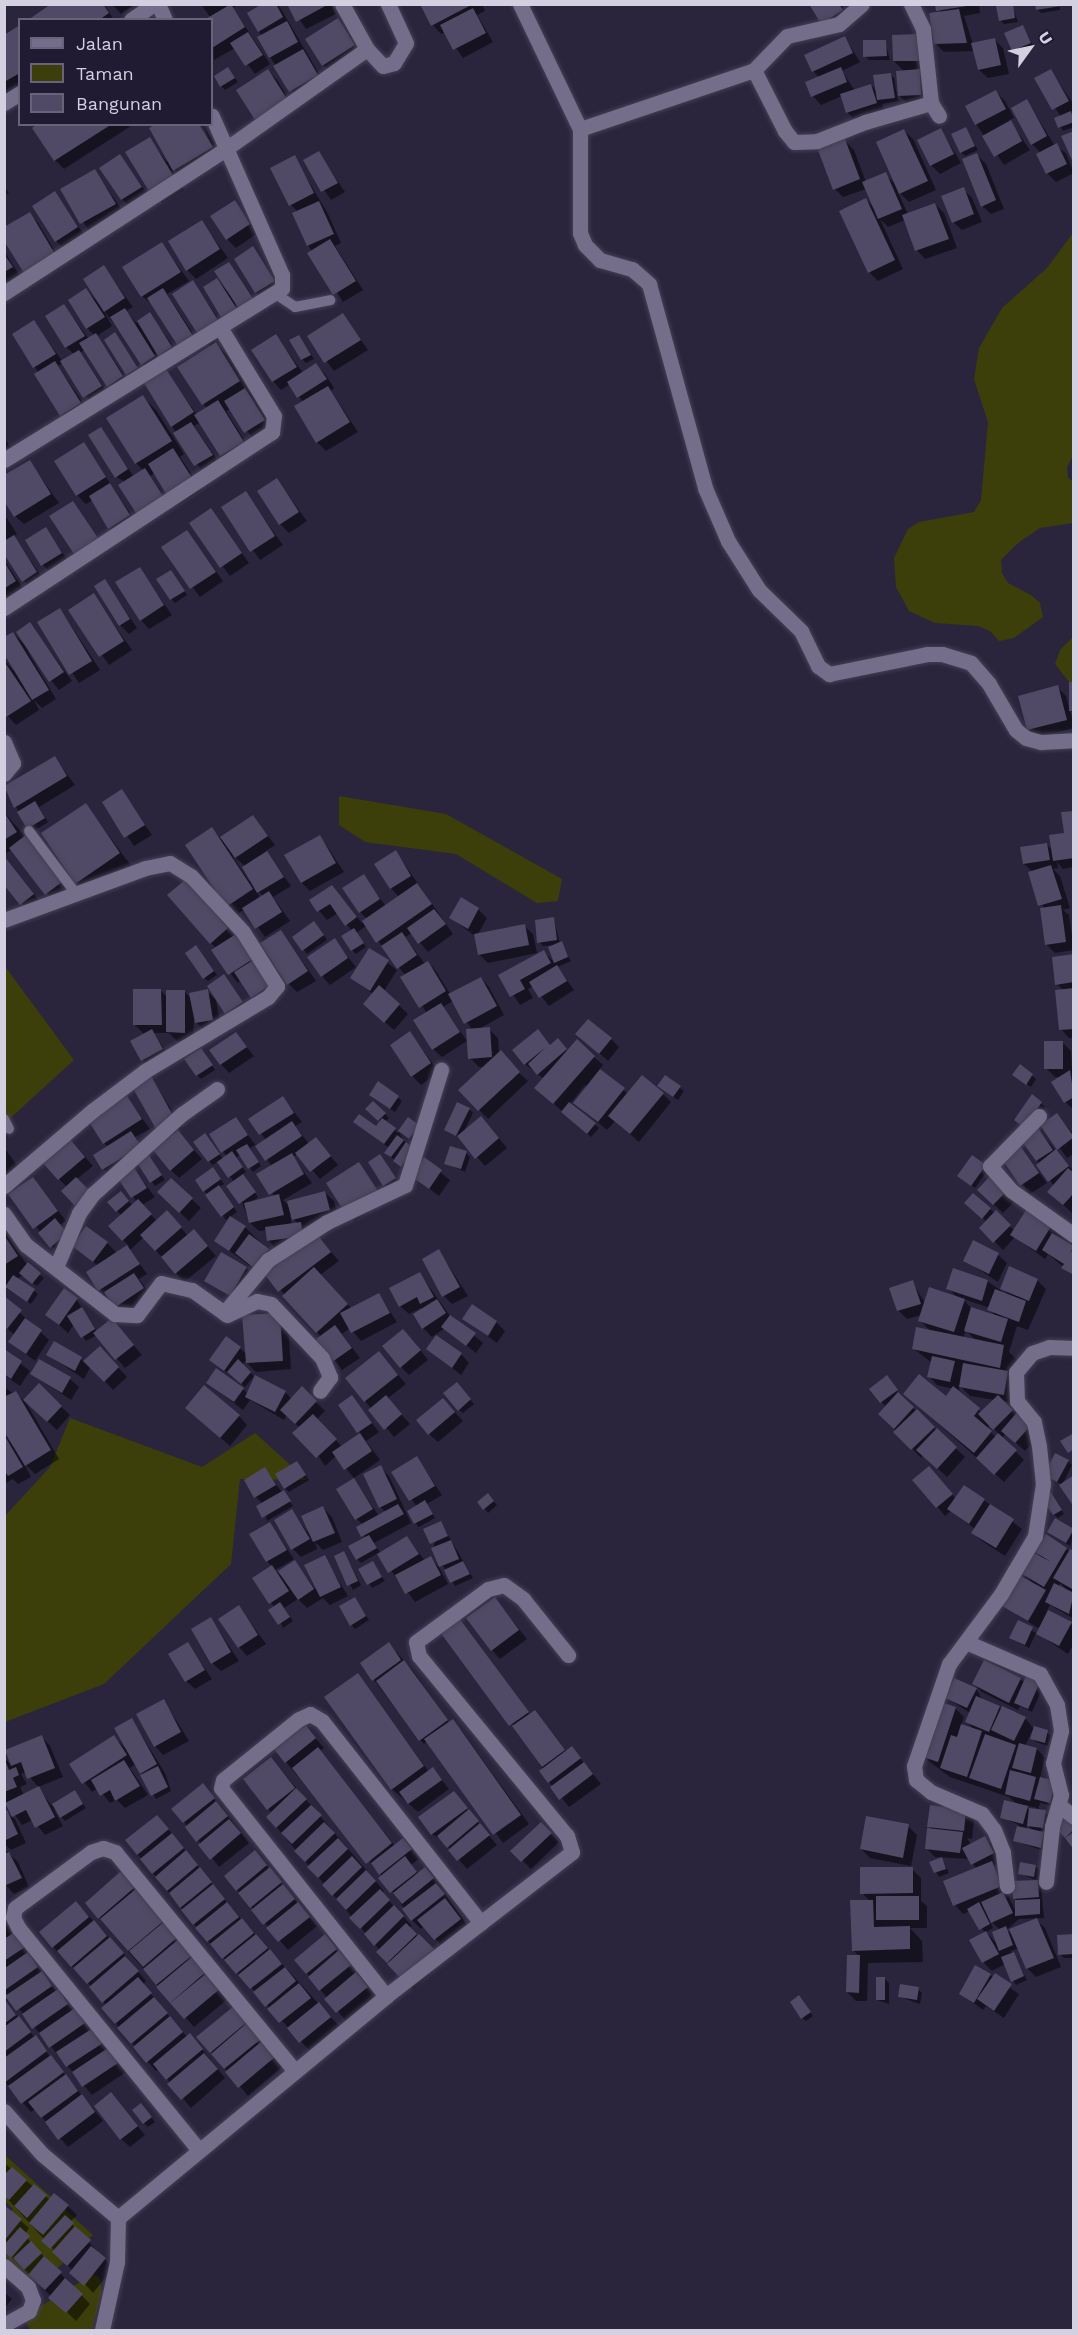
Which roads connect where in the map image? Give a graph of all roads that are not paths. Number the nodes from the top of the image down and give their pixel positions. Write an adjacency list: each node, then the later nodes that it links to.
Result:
1 (156, 4): 7 (street); 8 (street)
2 (342, 4): 9 (street)
3 (388, 4): 9 (street)
4 (520, 4): 14 (street)
5 (862, 4): 10 (street)
6 (911, 4): 10 (street)
7 (134, 18)
8 (164, 18)
9 (368, 49): 15 (street)
10 (754, 70): 14 (street)
11 (18, 94): 12 (street)
12 (4, 103)
13 (213, 118): 15 (street)
14 (580, 129): 22 (street)
15 (227, 148): 16 (street); 17 (street)
16 (4, 293)
17 (276, 294): 18 (lane); 19 (street)
18 (330, 300)
19 (221, 329): 20 (street); 21 (street)
20 (4, 460)
21 (4, 608)
22 (1074, 741)
23 (4, 742): 24 (street)
24 (4, 774)
25 (29, 831): 26 (lane)
26 (77, 895): 27 (street); 33 (street)
27 (4, 920)
28 (441, 1070): 37 (street)
29 (217, 1089): 36 (street)
30 (1039, 1116): 35 (street)
31 (4, 1119): 32 (lane)
32 (9, 1129)
33 (4, 1186)
34 (4, 1214): 36 (street)
35 (1074, 1235)
36 (56, 1267): 37 (street)
37 (224, 1313): 39 (street)
38 (1074, 1348): 40 (street)
39 (320, 1390)
40 (966, 1642): 42 (street); 45 (street)
41 (568, 1655): 46 (street)
42 (1060, 1806): 43 (street); 44 (street)
43 (1074, 1817)
44 (1046, 1882)
45 (1007, 1886)
46 (481, 1923): 47 (street); 47 (street)
47 (386, 1996): 48 (street)
48 (295, 2072): 50 (street); 50 (street)
49 (4, 2111): 51 (street)
50 (198, 2150): 51 (street)
51 (118, 2218): 54 (street)
52 (4, 2266): 53 (street)
53 (4, 2325)
54 (102, 2331)

